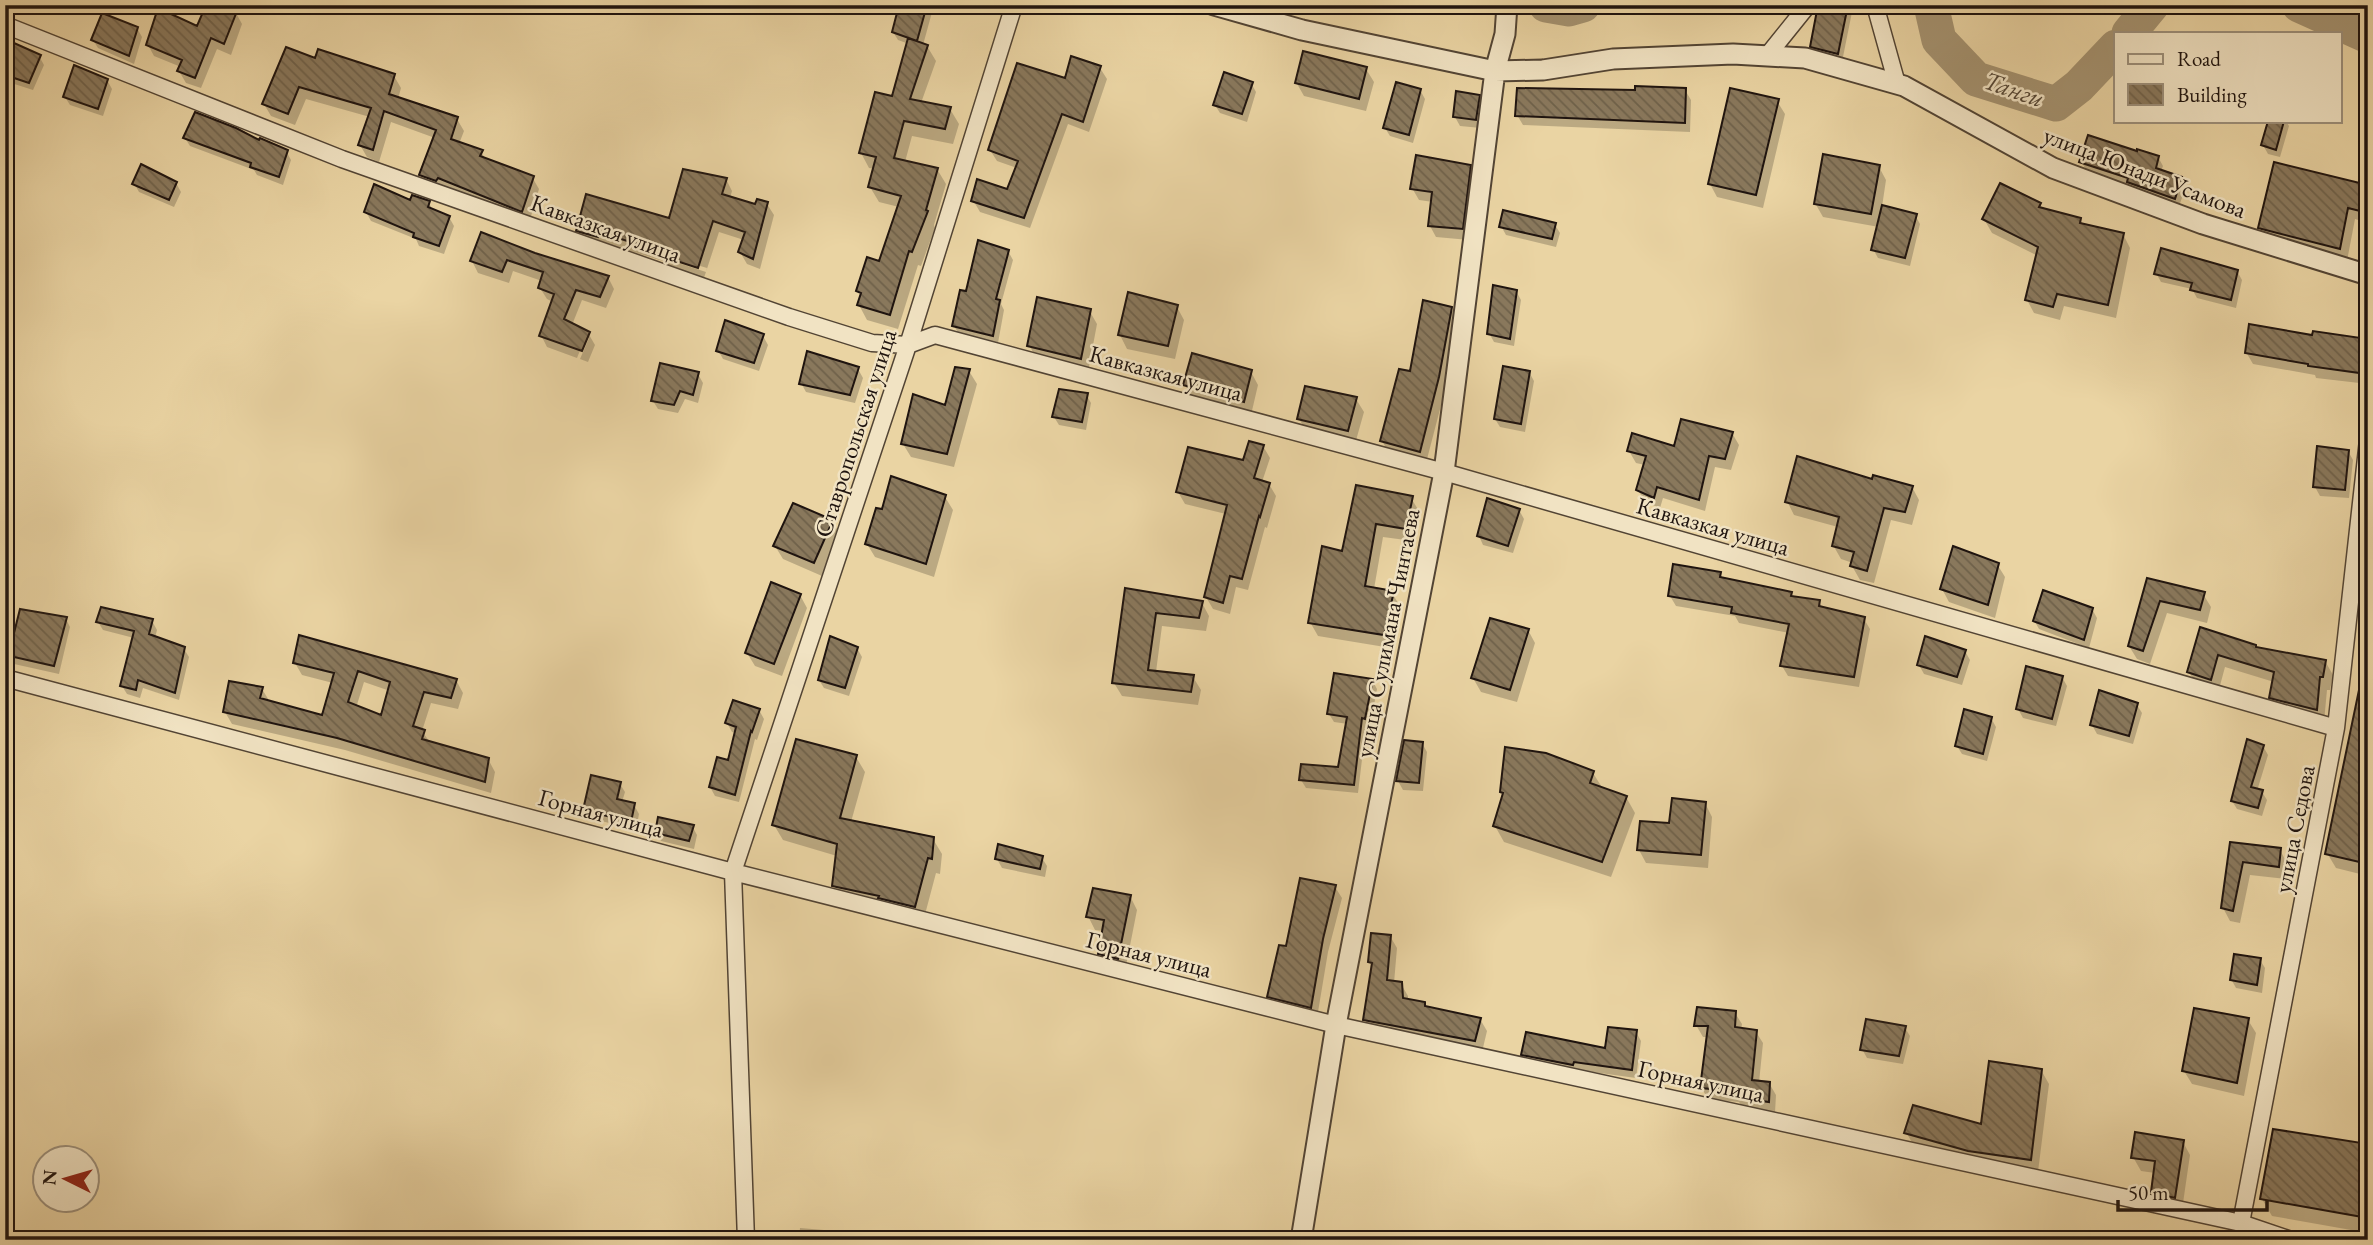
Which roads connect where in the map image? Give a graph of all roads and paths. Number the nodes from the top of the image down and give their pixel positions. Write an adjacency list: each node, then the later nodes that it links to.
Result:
1 (1014, 5): 11 (street, Ставропольская улица)
2 (1214, 5): 8 (street, улица Юнади Усамова)
3 (1507, 5): 8 (street, улица Сулимана Чинтаева)
4 (1808, 5): 7 (street)
5 (1875, 5): 9 (street)
6 (5, 25): 11 (street, Кавказкая улица)
7 (1767, 55): 8 (street, улица Юнади Усамова); 9 (street, улица Юнади Усамова)
8 (1495, 71): 13 (street, улица Сулимана Чинтаева)
9 (1897, 83): 10 (street, улица Юнади Усамова)
10 (2368, 275)
11 (908, 345): 13 (street, Кавказкая улица); 16 (street, Ставропольская улица)
12 (2368, 440): 15 (street, улица Седова)
13 (1444, 472): 15 (street, Кавказкая улица); 17 (street, улица Сулимана Чинтаева)
14 (5, 678): 16 (street, Горная улица)
15 (2336, 729): 18 (street, улица Седова)
16 (733, 872): 17 (street, Горная улица); 19 (street)
17 (1336, 1025): 18 (street, Горная улица); 20 (street, улица Сулимана Чинтаева)
18 (2241, 1223): 21 (street, Горная улица)
19 (746, 1240)
20 (1301, 1240)
21 (2291, 1240)

